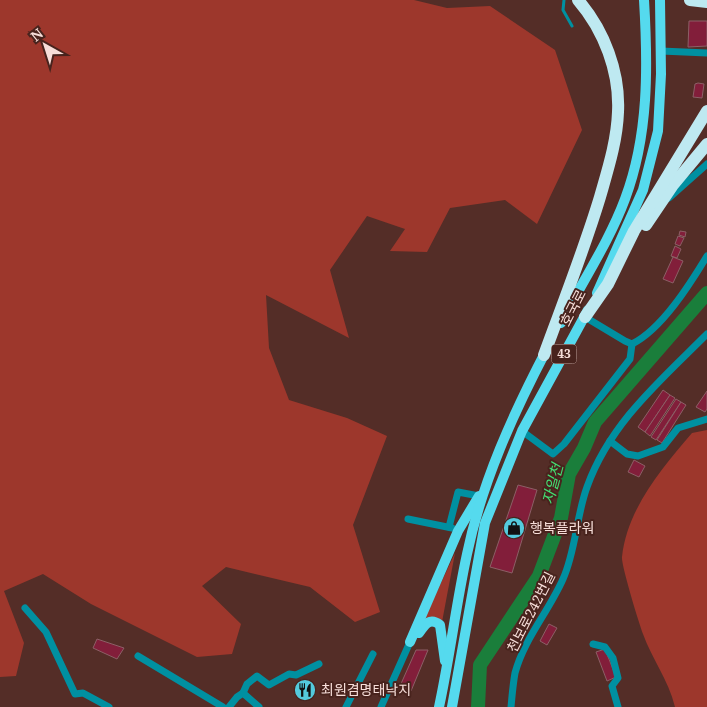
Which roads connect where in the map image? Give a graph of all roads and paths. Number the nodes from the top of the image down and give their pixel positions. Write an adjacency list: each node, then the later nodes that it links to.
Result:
1 (564, 0): 7 (lane)
2 (578, 0): 19 (highway)
3 (644, 0): 19 (main road, 호국로 / 43)
4 (660, 0): 8 (main road, 호국로 / 43)
5 (690, 0): 6 (highway)
6 (707, 2)
7 (572, 26)
8 (661, 51): 9 (street); 16 (main road, 호국로 / 43)
9 (707, 53)
10 (707, 111): 15 (highway)
11 (707, 144): 13 (highway)
12 (707, 164): 13 (street)
13 (659, 206): 15 (highway)
14 (707, 256): 18 (street)
15 (608, 284): 16 (highway)
16 (585, 317): 18 (street); 21 (main road, 호국로 / 43)
17 (707, 334): 22 (street, 천보로242번길)
18 (632, 344): 21 (street)
19 (544, 355): 23 (main road, 호국로 / 43)
20 (707, 419): 22 (street)
21 (522, 432): 42 (main road, 호국로 / 43)
22 (610, 441): 43 (street, 천보로242번길)
23 (495, 461): 24 (main road); 33 (main road, 호국로 / 43)
24 (479, 496): 26 (main road); 26 (street)
25 (408, 519): 26 (street)
26 (453, 529): 28 (main road)
27 (25, 608): 35 (street)
28 (410, 642): 33 (main road); 40 (street)
29 (593, 644): 44 (street)
30 (373, 654): 39 (street)
31 (138, 656): 36 (street)
32 (319, 664): 34 (street)
33 (447, 670): 41 (main road, 호국로 / 43)
34 (243, 693): 37 (street); 38 (street)
35 (109, 707)
36 (223, 707)
37 (228, 707)
38 (259, 707)
39 (346, 707)
40 (381, 707)
41 (439, 707)
42 (452, 707)
43 (511, 707)
44 (618, 707)

